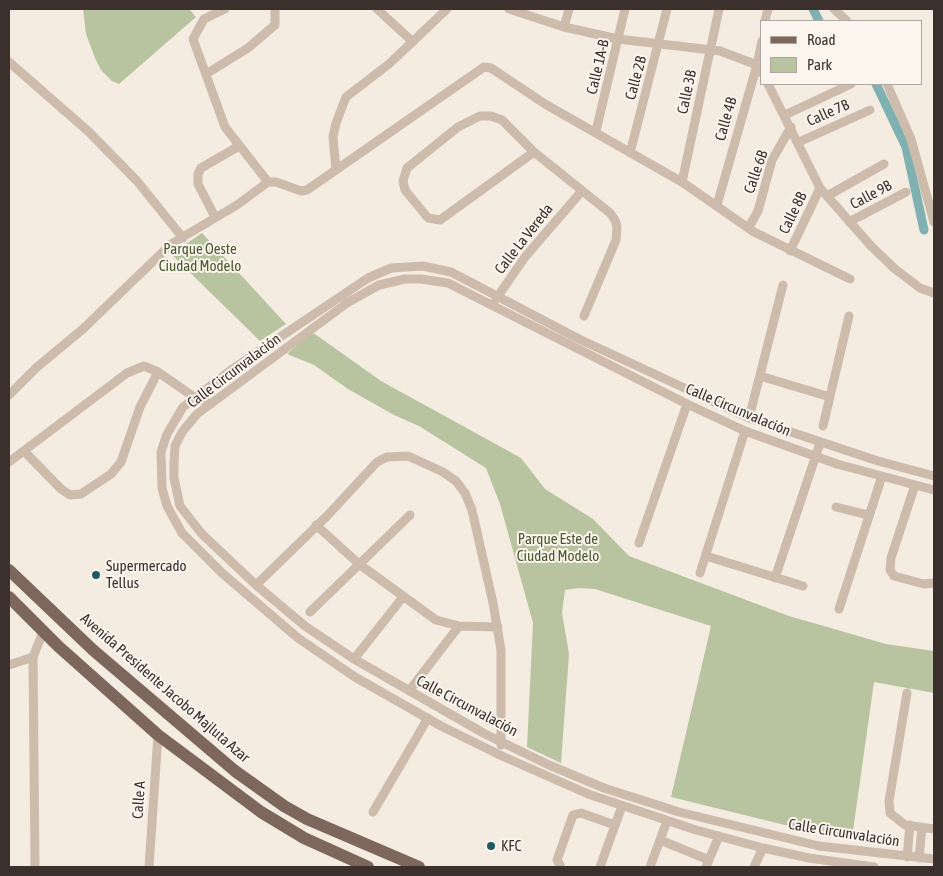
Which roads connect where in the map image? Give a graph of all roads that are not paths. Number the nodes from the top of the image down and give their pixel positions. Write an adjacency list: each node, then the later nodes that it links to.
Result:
1 (225, 9): 19 (street)
2 (275, 9): 19 (street)
3 (377, 9): 14 (street)
4 (447, 9): 14 (street)
5 (513, 9): 12 (street)
6 (569, 9): 12 (street)
7 (625, 9): 13 (street, Calle 1A-B)
8 (667, 9): 15 (street, Calle 2B)
9 (719, 9): 16 (street, Calle 3B)
10 (834, 9): 11 (street)
11 (846, 20)
12 (564, 27): 13 (street)
13 (618, 39): 15 (street); 26 (street, Calle 1A-B)
14 (413, 42): 32 (street)
15 (659, 43): 16 (street); 30 (street, Calle 2B)
16 (710, 50): 18 (street); 34 (street, Calle 3B)
17 (9, 62): 43 (street)
18 (760, 66): 38 (street, Calle 4B)
19 (206, 74): 28 (street)
20 (769, 85): 24 (street)
21 (849, 85): 24 (street)
22 (887, 85): 41 (street)
23 (870, 110): 27 (street, Calle 7B)
24 (785, 115): 25 (street)
25 (791, 127): 27 (street); 42 (street, Calle 6B)
26 (596, 131): 30 (street); 32 (street)
27 (798, 142): 36 (street)
28 (239, 146): 33 (street); 39 (street)
29 (534, 152): 29 (street); 35 (street)
30 (630, 153): 34 (street)
31 (884, 164): 36 (street, Calle 8B)
32 (336, 170): 33 (street)
33 (268, 182): 39 (street)
34 (682, 182): 38 (street)
35 (580, 192): 48 (street, Calle La Vereda); 50 (street)
36 (824, 192): 40 (street); 44 (street, Calle 8B)
37 (906, 192): 40 (street, Calle 9B)
38 (717, 205): 42 (street)
39 (215, 217): 43 (street)
40 (849, 222): 47 (street)
41 (934, 222)
42 (749, 227): 44 (street)
43 (183, 238): 54 (street)
44 (790, 251): 45 (street)
45 (850, 279)
46 (783, 285): 53 (street)
47 (934, 293)
48 (498, 295): 49 (street, Calle La Vereda); 55 (street, Calle Circunvalación); 59 (street, Calle Circunvalación)
49 (492, 306): 57 (street, Calle Circunvalación); 58 (street, Calle Circunvalación)
50 (584, 316)
51 (849, 316): 56 (street)
52 (158, 372): 55 (street); 63 (street); 63 (street)
53 (760, 376): 56 (street); 59 (street)
54 (9, 395)
55 (194, 397): 57 (street); 95 (street, Calle Circunvalación)
56 (830, 397): 60 (street)
57 (211, 404): 81 (street, Calle Circunvalación)
58 (687, 404): 61 (street, Calle Circunvalación); 74 (street)
59 (749, 418): 62 (street, Calle Circunvalación)
60 (823, 426)
61 (745, 431): 64 (street, Calle Circunvalación); 75 (street)
62 (820, 443): 64 (street); 67 (street, Calle Circunvalación)
63 (24, 451): 65 (street)
64 (815, 457): 66 (street, Calle Circunvalación); 79 (street)
65 (9, 462)
66 (882, 476): 68 (street, Calle Circunvalación); 72 (street)
67 (934, 476)
68 (915, 485): 69 (street, Calle Circunvalación); 80 (street)
69 (934, 490)
70 (836, 507): 72 (street)
71 (410, 515): 76 (street)
72 (868, 515): 85 (street)
73 (316, 525): 76 (street); 81 (street); 88 (street)
74 (639, 543)
75 (706, 556): 78 (street); 79 (street)
76 (359, 564): 84 (street); 86 (street)
77 (9, 570): 117 (main road, Avenida Presidente Jacobo Majluta Azar)
78 (700, 573)
79 (776, 578): 82 (street)
80 (934, 583)
81 (256, 585): 91 (street, Calle Circunvalación)
82 (803, 586)
83 (9, 597): 89 (main road)
84 (402, 597): 87 (street); 91 (street)
85 (840, 609)
86 (310, 612)
87 (459, 626): 88 (street); 93 (street)
88 (498, 627): 97 (street)
89 (44, 632): 90 (street); 96 (main road)
90 (33, 658): 92 (street); 114 (street)
91 (354, 659): 93 (street, Calle Circunvalación)
92 (9, 665)
93 (409, 691): 97 (street, Calle Circunvalación)
94 (907, 693): 103 (street)
95 (428, 718): 98 (street, Calle Circunvalación); 100 (street)
96 (158, 735): 115 (street, Calle A); 116 (main road)
97 (500, 740): 98 (street); 109 (street, Calle Circunvalación)
98 (502, 756): 99 (street, Calle Circunvalación)
99 (622, 806): 101 (street, Calle Circunvalación); 102 (street)
100 (373, 812)
101 (668, 821): 106 (street, Calle Circunvalación); 107 (street)
102 (615, 825): 118 (street); 119 (street)
103 (910, 825): 104 (street); 109 (street)
104 (922, 827): 105 (street); 110 (street)
105 (934, 829)
106 (719, 836): 108 (street, Calle Circunvalación); 112 (street)
107 (660, 840): 112 (street); 120 (street)
108 (763, 848): 113 (street, Calle Circunvalación); 121 (street)
109 (907, 857): 110 (street, Calle Circunvalación)
110 (919, 858): 111 (street, Calle Circunvalación)
111 (934, 859)
112 (708, 864)
113 (838, 865): 122 (street, Calle Circunvalación)
114 (35, 867)
115 (149, 867)
116 (368, 867)
117 (419, 867)
118 (561, 867)
119 (600, 867)
120 (650, 867)
121 (754, 867)
122 (874, 867)

